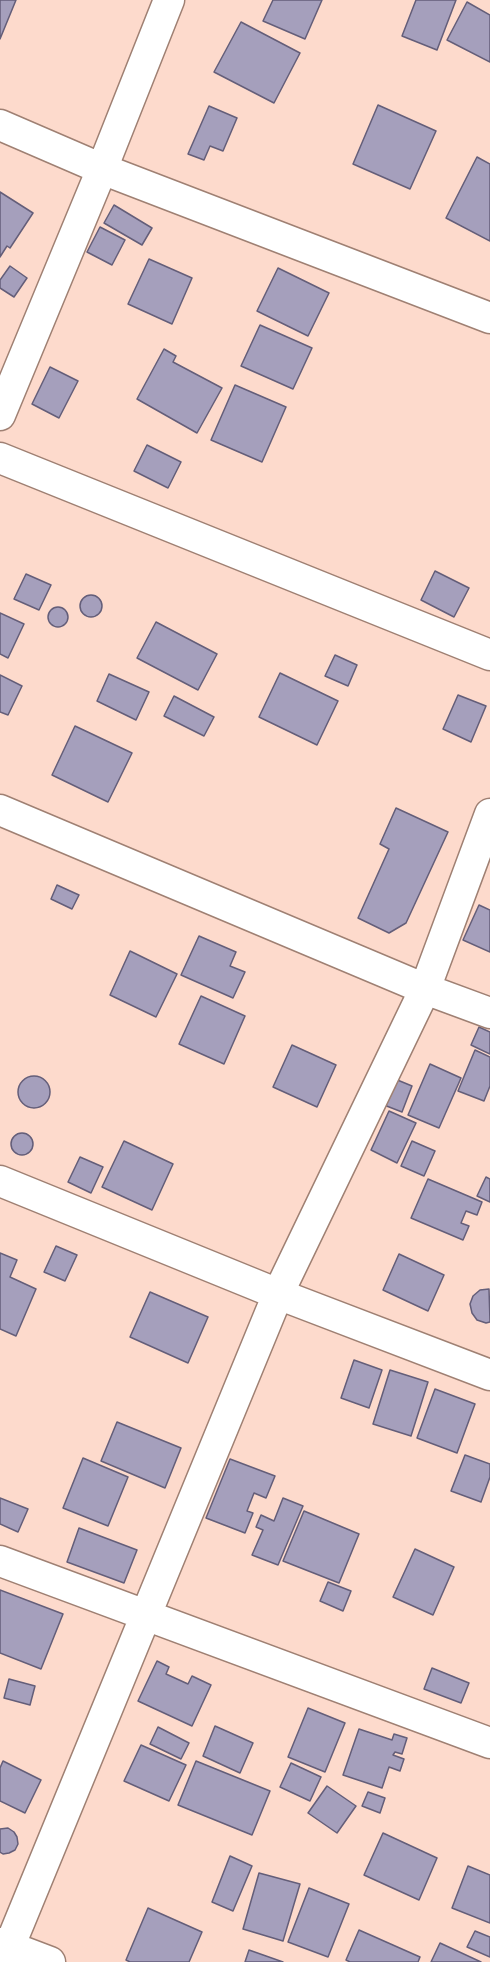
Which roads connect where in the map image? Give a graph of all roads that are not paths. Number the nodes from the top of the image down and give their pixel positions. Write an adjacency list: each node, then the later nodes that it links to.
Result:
1 (169, 0): 3 (street)
2 (0, 125): 3 (street)
3 (102, 169): 4 (street); 5 (street)
4 (490, 318)
5 (0, 415)
6 (0, 458): 7 (street)
7 (490, 655)
8 (0, 810): 10 (street)
9 (490, 814): 10 (street)
10 (425, 989): 11 (street); 13 (street)
11 (490, 1013)
12 (0, 1181): 13 (street)
13 (278, 1294): 14 (street); 16 (street)
14 (490, 1375)
15 (0, 1562): 16 (street)
16 (147, 1616): 17 (street); 18 (street)
17 (490, 1743)
18 (4, 1951): 19 (street)
19 (50, 1962)

